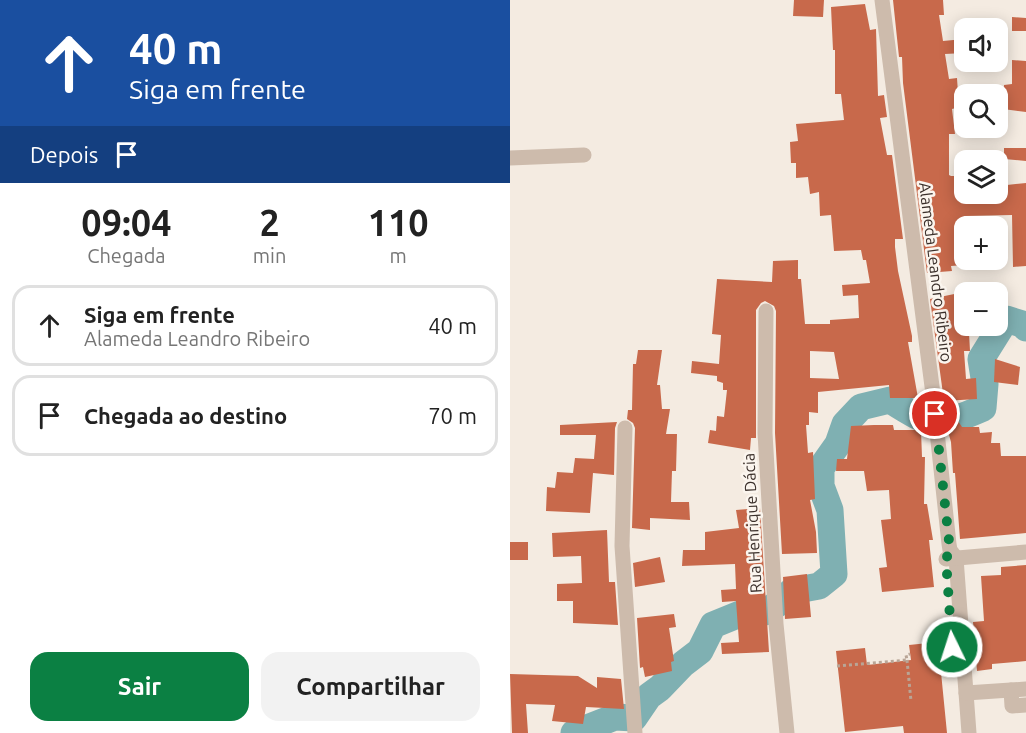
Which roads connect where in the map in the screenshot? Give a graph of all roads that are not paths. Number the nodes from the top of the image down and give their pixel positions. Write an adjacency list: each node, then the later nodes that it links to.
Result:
1 (882, 0): 7 (street, Alameda Leandro Ribeiro)
2 (584, 155): 3 (street)
3 (510, 158)
4 (766, 311): 12 (street, Rua Henrique Dácia)
5 (625, 428): 11 (street)
6 (1026, 552): 7 (street)
7 (951, 556): 9 (street, Alameda Leandro Ribeiro); 13 (street, Alameda Leandro Ribeiro)
8 (1018, 689): 9 (street); 10 (street)
9 (966, 693): 14 (street, Alameda Leandro Ribeiro)
10 (1026, 705)
11 (635, 733)
12 (787, 733)
13 (959, 733)
14 (969, 733)

